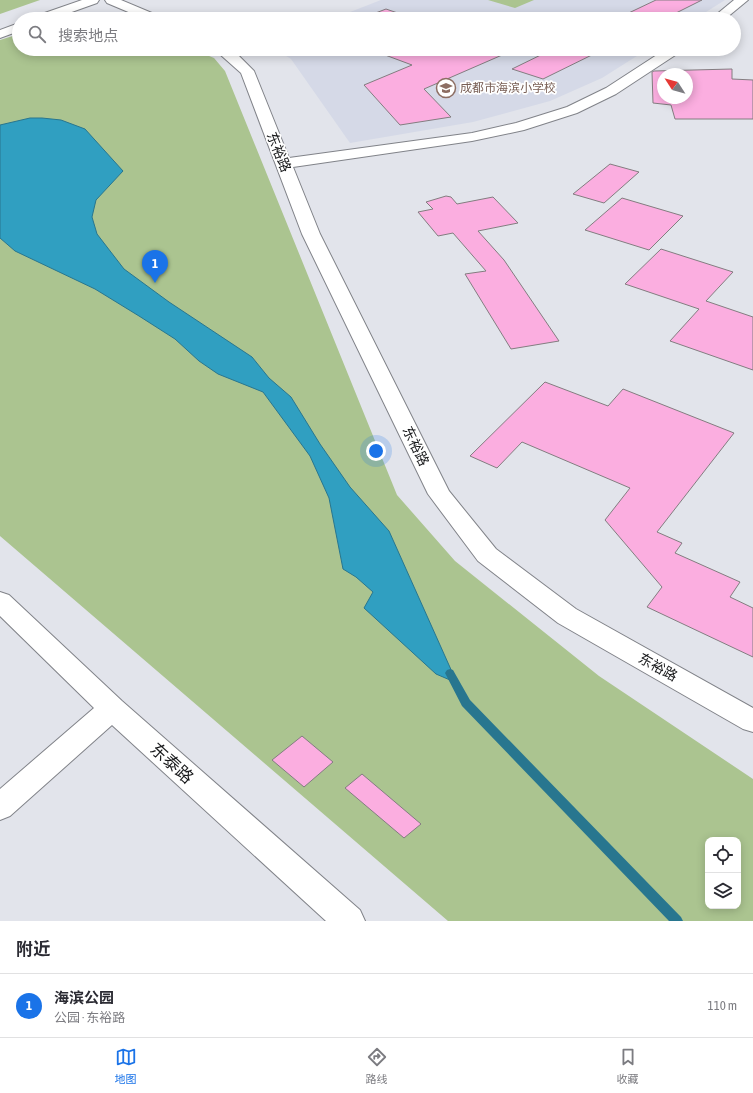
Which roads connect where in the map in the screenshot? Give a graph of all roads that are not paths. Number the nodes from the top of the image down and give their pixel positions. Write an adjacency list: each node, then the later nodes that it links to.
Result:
1 (93, 0): 4 (street)
2 (110, 0): 5 (street)
3 (742, 0): 6 (street)
4 (60, 12)
5 (138, 12)
6 (726, 12)
7 (12, 30): 8 (street)
8 (0, 34)
9 (231, 56): 11 (street, 东裕路)
10 (664, 56): 11 (street)
11 (283, 164): 14 (street, 东裕路)
12 (0, 601): 13 (street, 东泰路)
13 (112, 709): 15 (street); 16 (street, 东泰路)
14 (753, 721)
15 (0, 807)
16 (349, 921)

